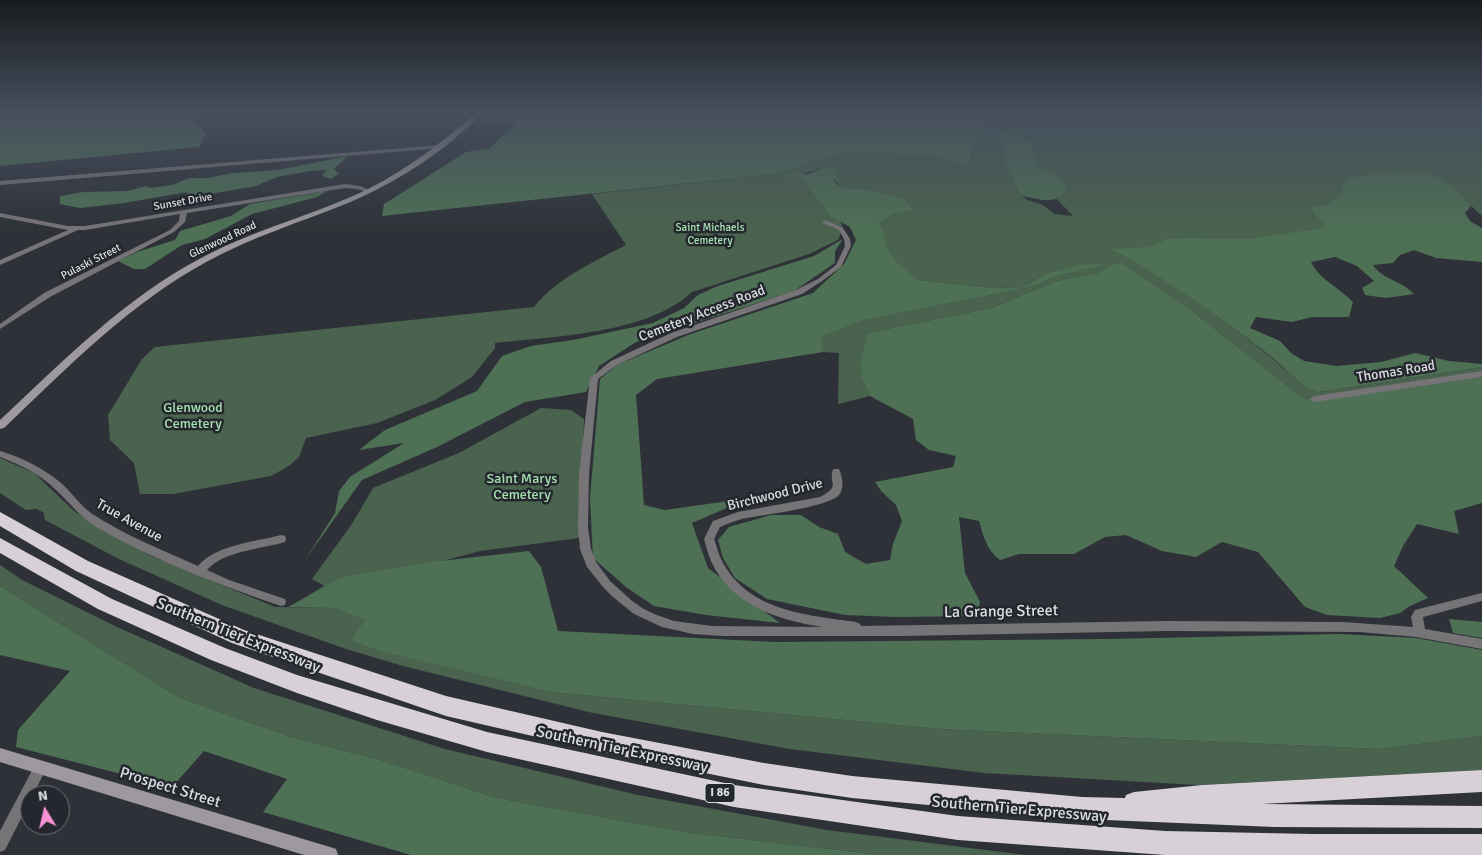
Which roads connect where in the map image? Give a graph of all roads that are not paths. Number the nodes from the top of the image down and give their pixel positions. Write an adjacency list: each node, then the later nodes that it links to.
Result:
1 (367, 153): 3 (street)
2 (431, 153): 4 (street, Glenwood Road)
3 (0, 183)
4 (369, 191): 5 (street, Sunset Drive); 13 (street, Glenwood Road)
5 (184, 212): 8 (street, Sunset Drive); 10 (street, Pulaski Street)
6 (1, 216): 8 (street, Sunset Drive)
7 (824, 222): 17 (street, Cemetery Access Road)
8 (75, 229): 9 (street)
9 (0, 263)
10 (0, 327)
11 (1482, 374): 12 (street, Thomas Road)
12 (1314, 399)
13 (0, 426)
14 (0, 454): 20 (street, True Avenue)
15 (836, 471): 23 (street, Birchwood Drive)
16 (0, 518): 29 (highway, Southern Tier Expressway / I 86)
17 (583, 518): 23 (street, La Grange Street)
18 (282, 539): 20 (street)
19 (0, 545): 32 (highway, Southern Tier Expressway / I 86)
20 (200, 572): 22 (street, True Avenue)
21 (1482, 597): 24 (street)
22 (281, 602)
23 (881, 631): 24 (street, La Grange Street)
24 (1420, 633): 25 (street, La Grange Street)
25 (1482, 644)
26 (0, 755): 27 (street, Prospect Street)
27 (41, 766): 31 (street); 33 (street, Prospect Street)
28 (1482, 781): 29 (highway)
29 (1082, 808): 30 (highway, Southern Tier Expressway / I 86)
30 (1482, 817)
31 (0, 843)
32 (1482, 846)
33 (330, 855)

